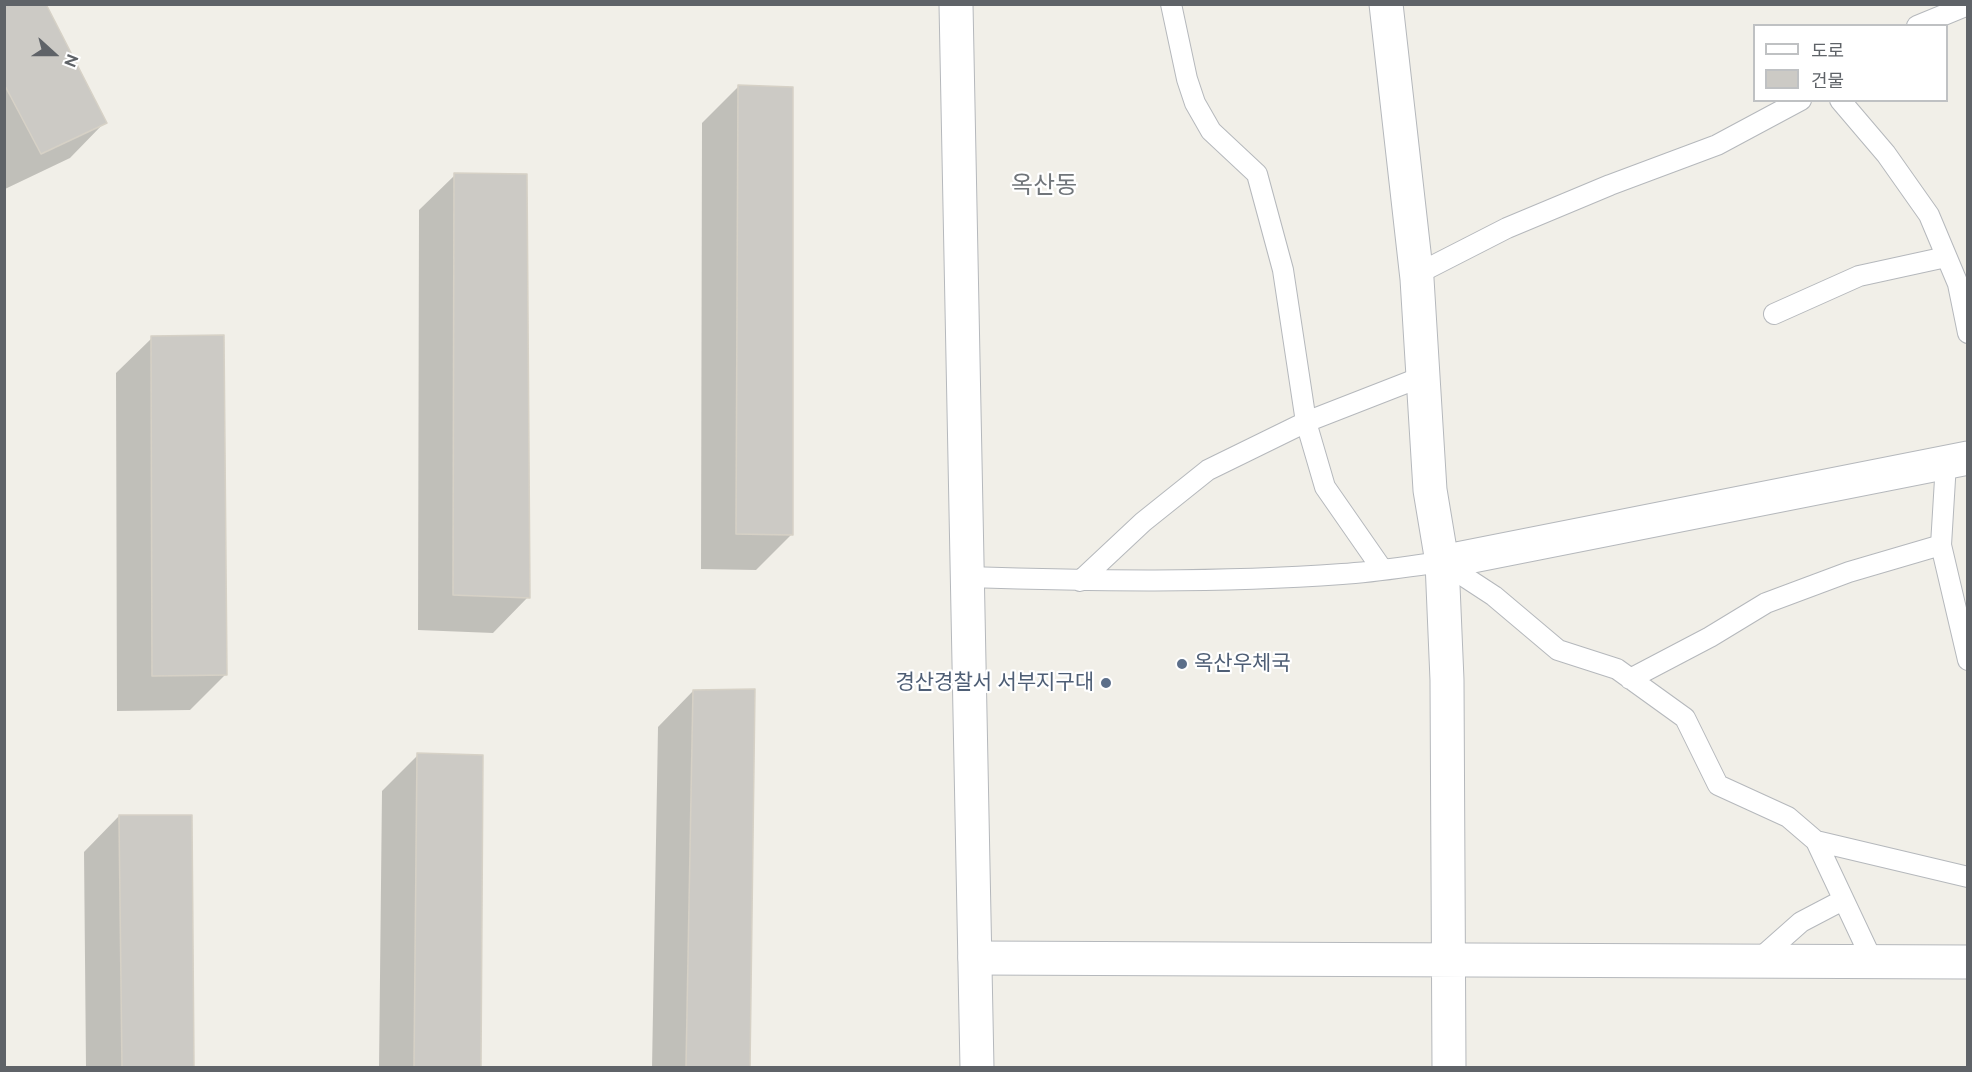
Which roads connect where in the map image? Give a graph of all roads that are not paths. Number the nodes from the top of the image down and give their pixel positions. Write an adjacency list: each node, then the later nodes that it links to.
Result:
1 (956, 4): 18 (street)
2 (1171, 4): 13 (lane)
3 (1386, 4): 9 (street)
4 (1968, 5): 5 (lane)
5 (1922, 24)
6 (1797, 102): 9 (lane)
7 (1842, 102): 8 (lane)
8 (1946, 257): 10 (lane); 11 (lane)
9 (1417, 274): 12 (street)
10 (1774, 314)
11 (1968, 333)
12 (1424, 376): 13 (lane); 16 (street)
13 (1306, 422): 17 (lane); 19 (lane)
14 (1957, 460): 15 (lane); 16 (street)
15 (1941, 545): 20 (lane); 21 (lane)
16 (1442, 562): 17 (lane); 21 (lane); 26 (street)
17 (1382, 569): 19 (lane)
18 (968, 577): 19 (lane); 25 (street)
19 (1080, 581)
20 (1968, 660)
21 (1630, 679): 22 (lane)
22 (1816, 841): 23 (lane); 24 (lane)
23 (1968, 877)
24 (1843, 900): 27 (lane); 28 (lane)
25 (975, 958): 26 (street); 30 (street)
26 (1448, 960): 27 (street); 31 (street)
27 (1756, 961): 28 (street)
28 (1873, 962): 29 (street)
29 (1968, 962)
30 (977, 1068)
31 (1449, 1068)

